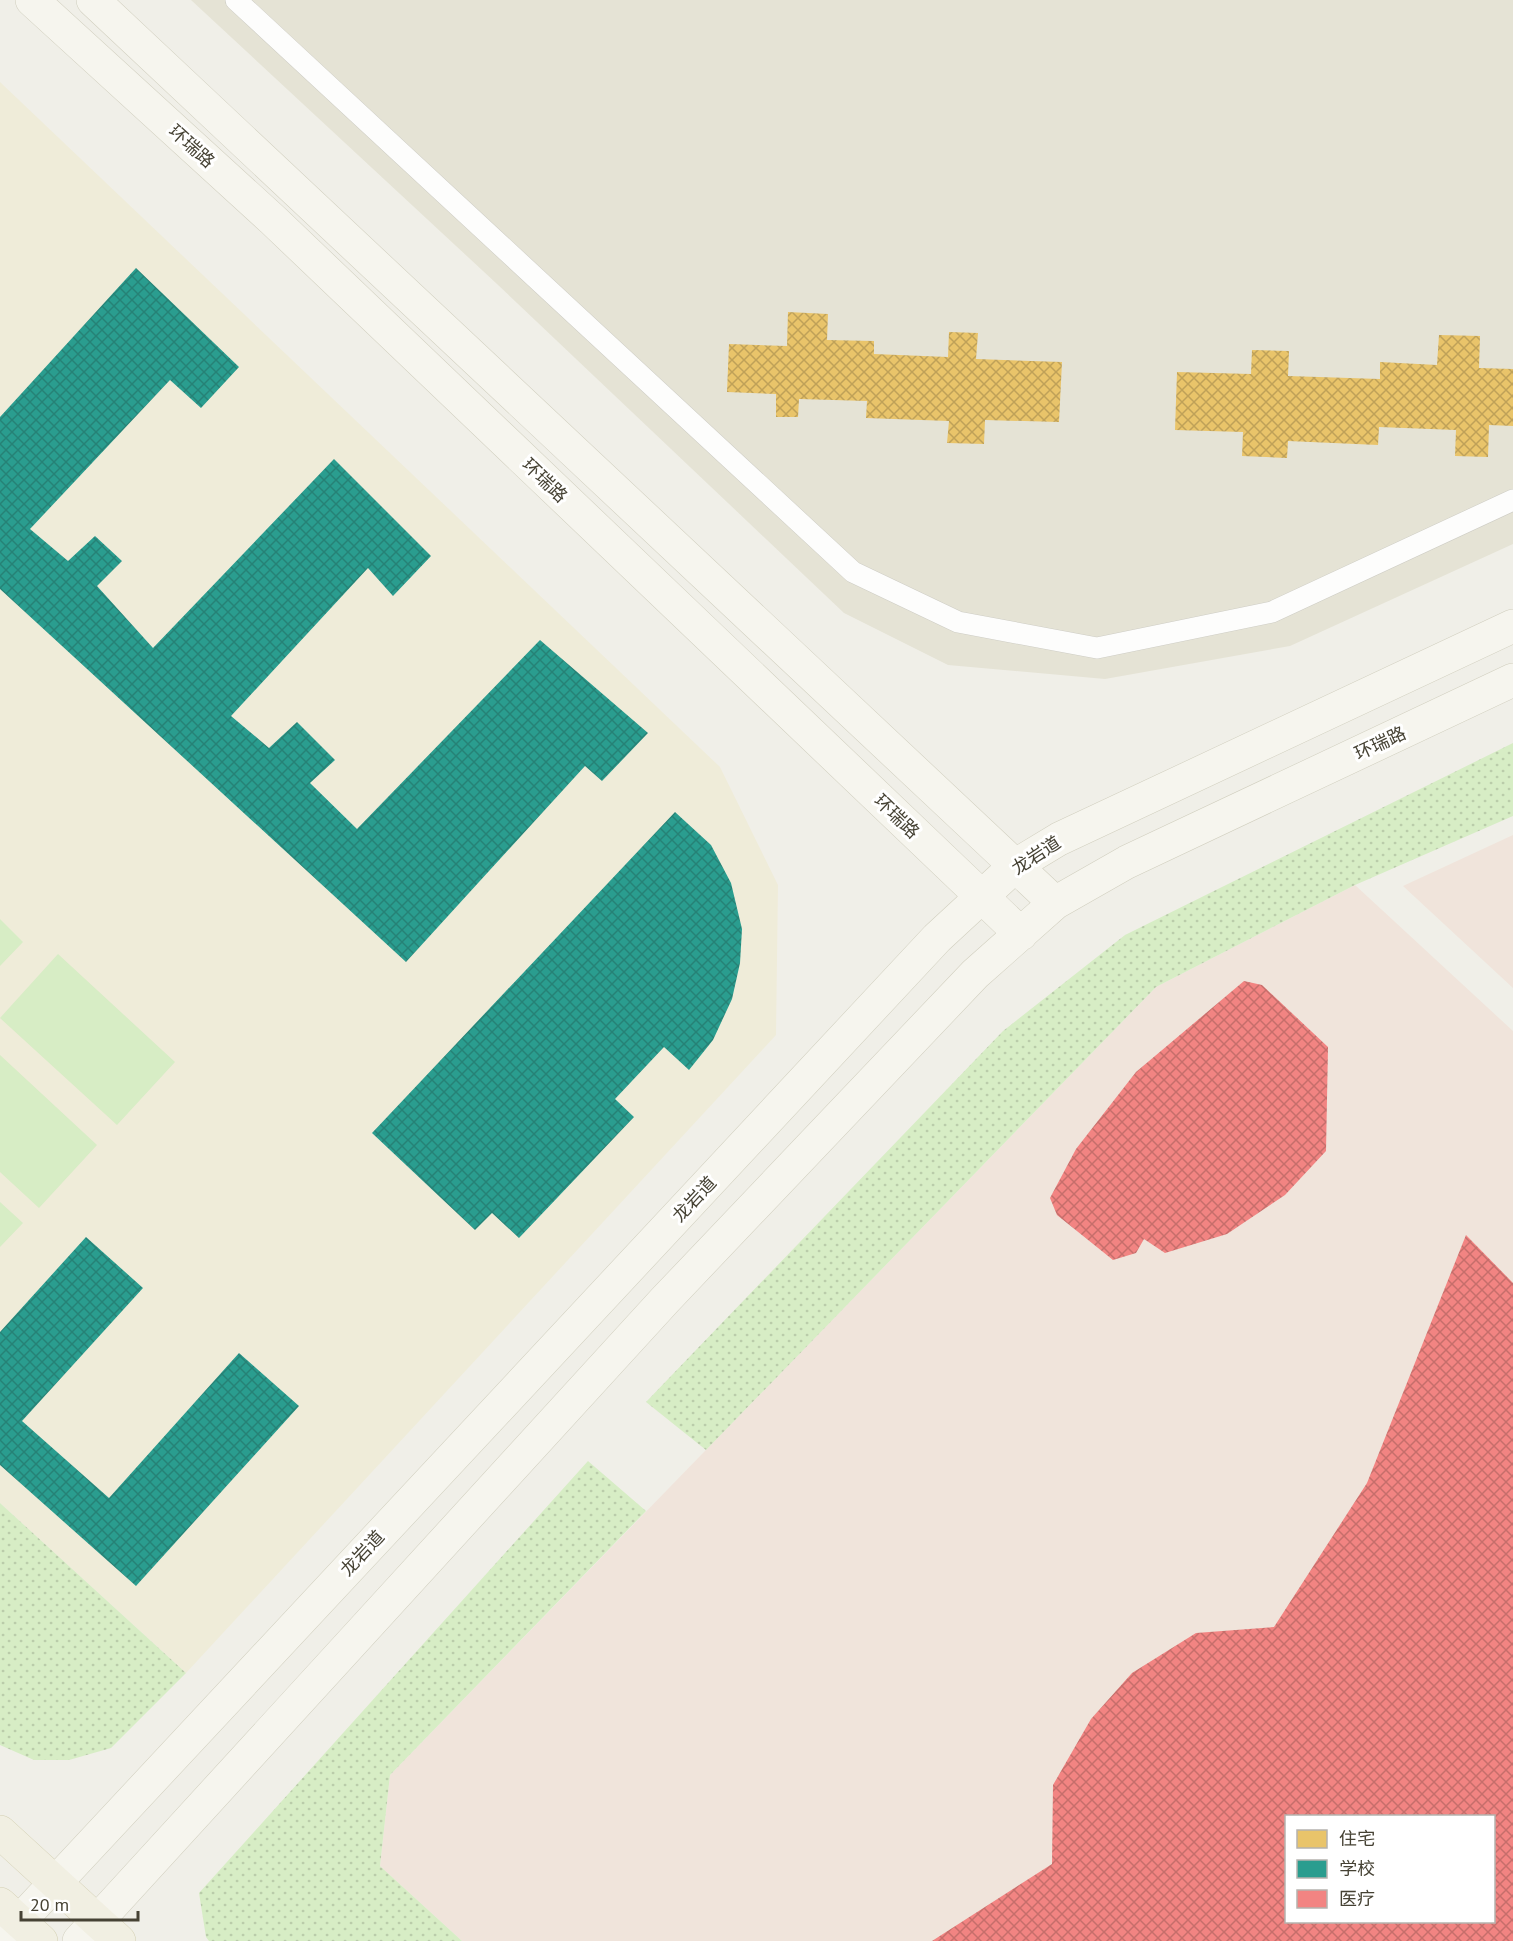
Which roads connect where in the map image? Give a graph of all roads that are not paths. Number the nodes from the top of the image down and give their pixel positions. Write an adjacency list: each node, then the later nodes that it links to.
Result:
1 (32, 0): 8 (main road, 环瑞路)
2 (93, 0): 7 (main road)
3 (236, 0): 4 (lane)
4 (1513, 500)
5 (1513, 626): 7 (main road, 龙岩道)
6 (1513, 680): 9 (main road, 环瑞路)
7 (1016, 865): 8 (main road, 龙岩道); 9 (main road)
8 (982, 897): 10 (main road, 环瑞路); 12 (main road, 龙岩道)
9 (1055, 903): 10 (main road, 环瑞路)
10 (1021, 934): 14 (main road)
11 (0, 1832): 12 (main road)
12 (64, 1890): 13 (main road); 14 (main road); 15 (main road)
13 (15, 1927)
14 (98, 1934)
15 (66, 1941)

